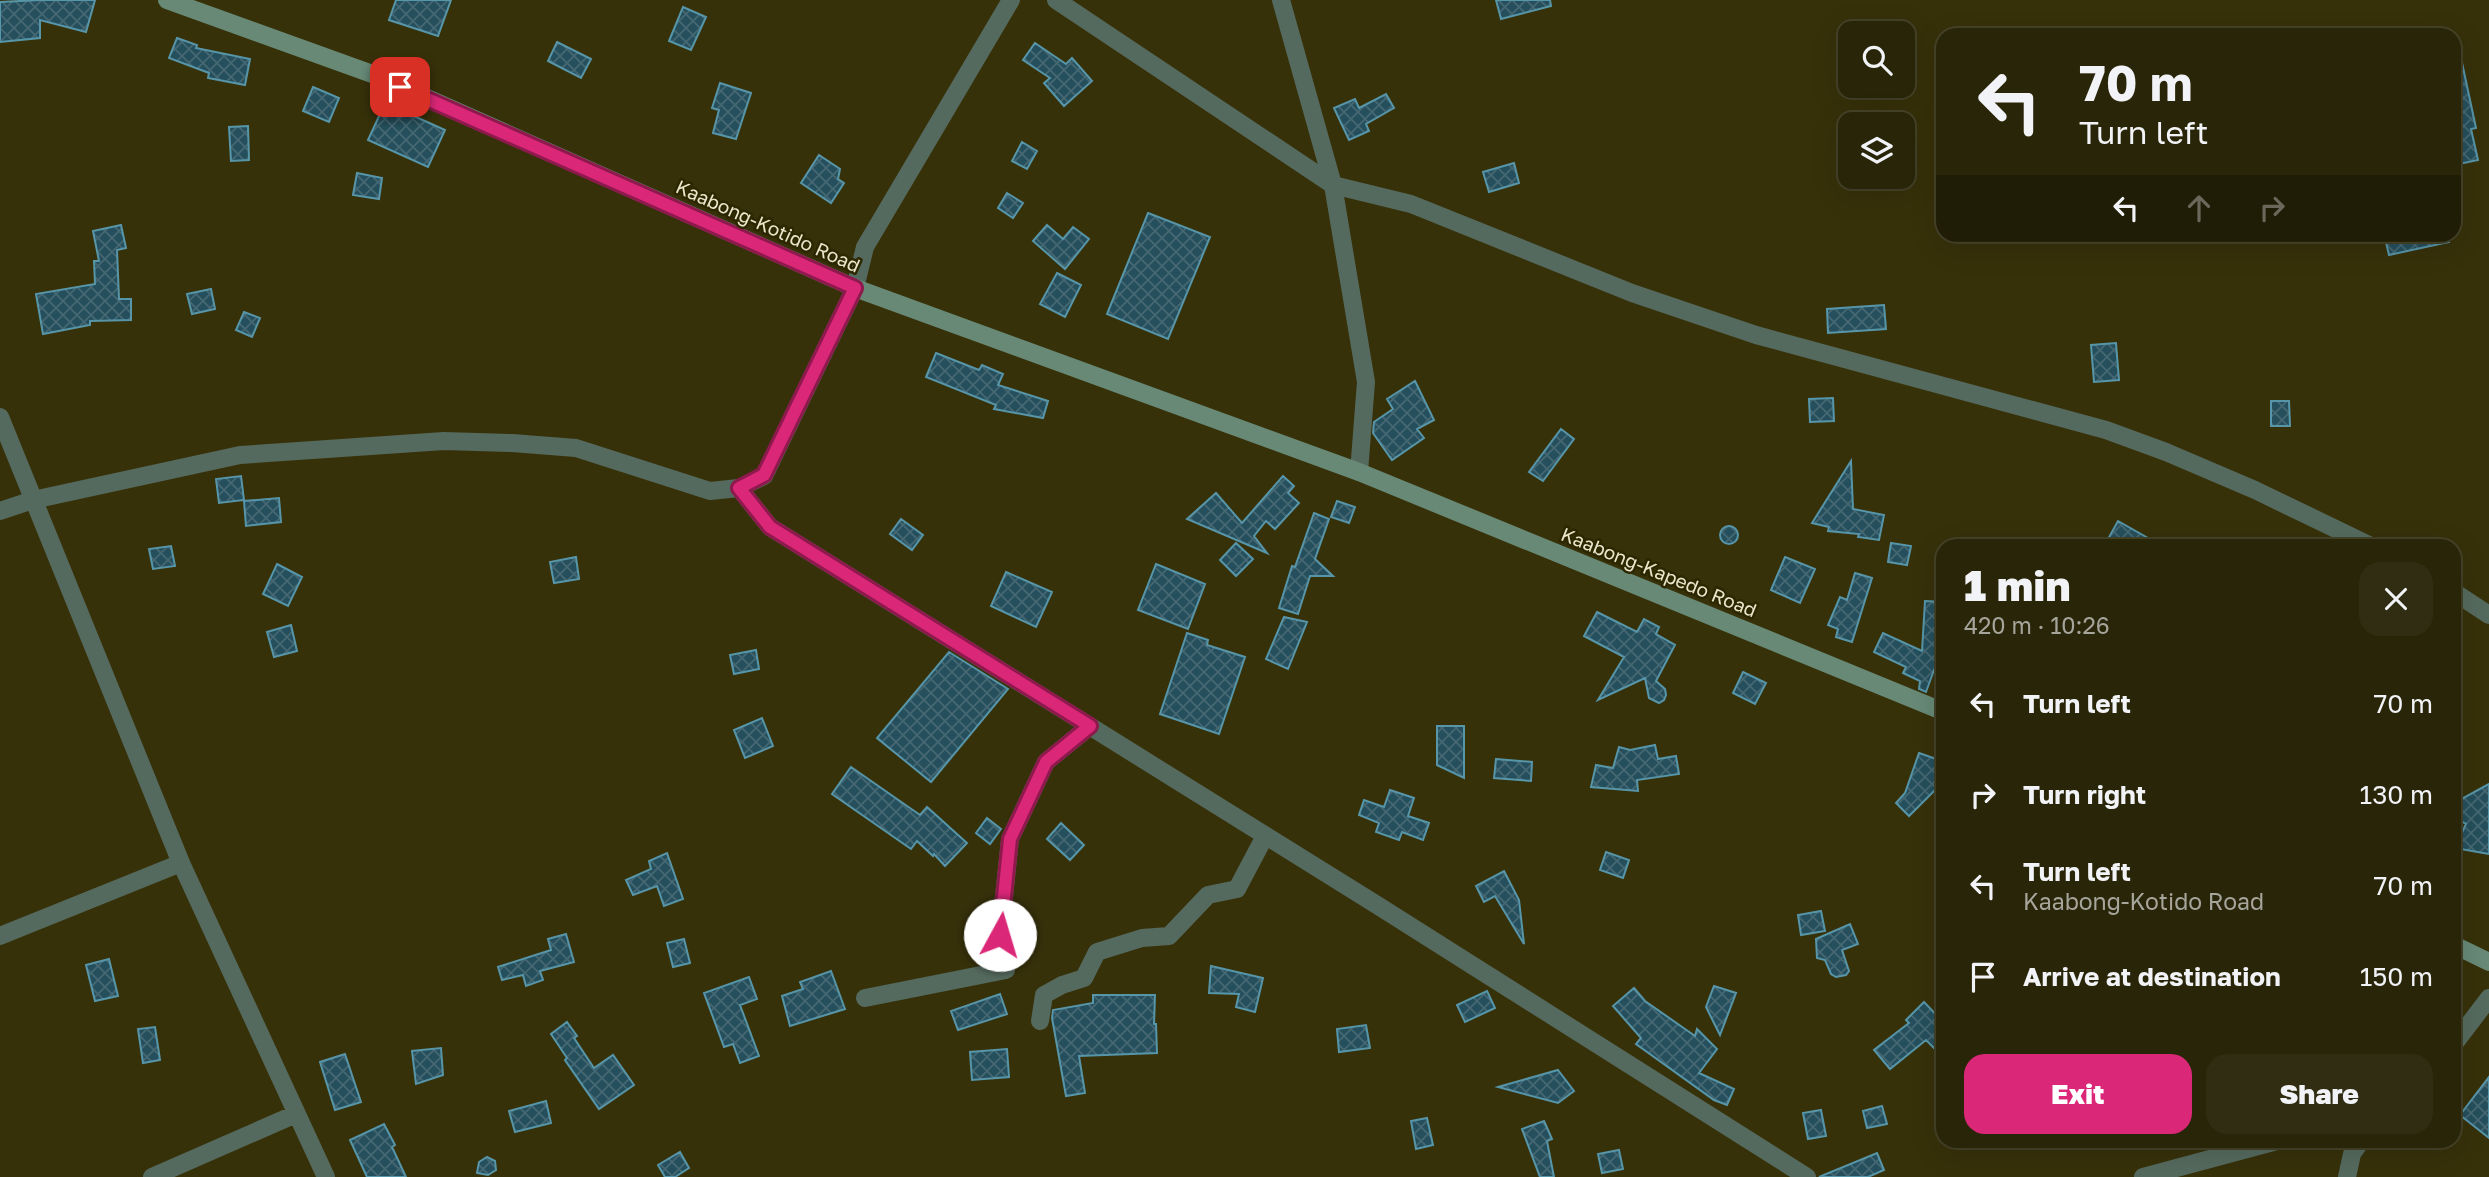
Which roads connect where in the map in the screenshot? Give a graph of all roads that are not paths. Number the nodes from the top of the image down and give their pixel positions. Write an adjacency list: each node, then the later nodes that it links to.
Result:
1 (167, 0): 6 (main road, Kaabong-Kotido Road)
2 (1011, 0): 6 (street)
3 (1056, 0): 5 (street)
4 (1281, 0): 5 (street)
5 (1334, 185): 8 (street); 12 (street)
6 (855, 288): 8 (main road, Kaabong-Kotido Road); 9 (street)
7 (0, 417): 10 (street)
8 (1359, 472): 15 (main road, Kaabong-Kapedo Road)
9 (739, 488): 10 (street); 16 (street)
10 (33, 500): 11 (street); 18 (street)
11 (0, 511)
12 (2356, 539)
13 (2461, 597): 14 (street)
14 (2489, 615)
15 (1936, 709)
16 (1090, 726): 17 (street); 22 (street)
17 (1265, 835): 24 (street); 31 (street)
18 (181, 863): 19 (street); 26 (street)
19 (0, 936)
20 (2461, 948): 21 (main road)
21 (2489, 962)
22 (865, 998)
23 (2489, 998): 25 (street)
24 (1040, 1021)
25 (2461, 1035)
26 (296, 1114): 29 (street); 30 (street)
27 (2251, 1148): 32 (street)
28 (2356, 1148): 33 (street)
29 (152, 1177)
30 (326, 1177)
31 (1807, 1177)
32 (2143, 1177)
33 (2347, 1177)

